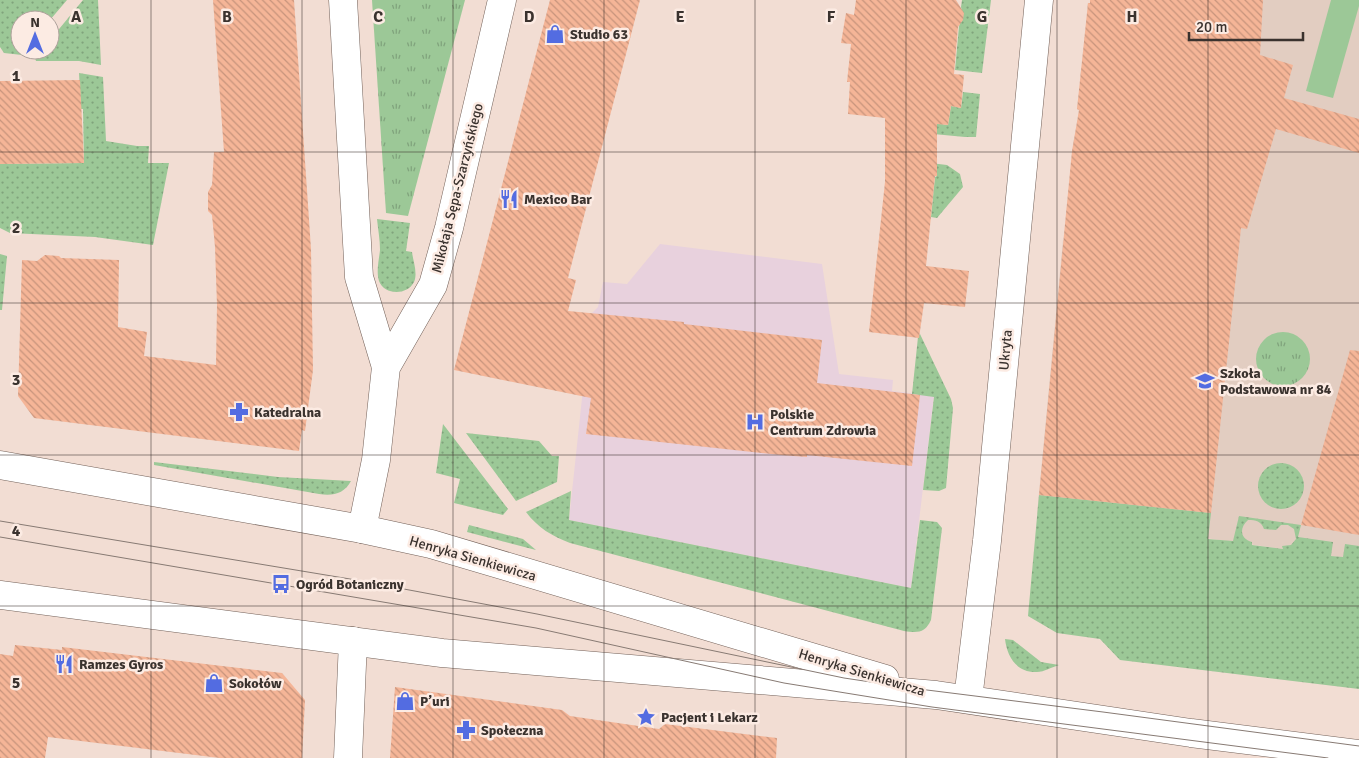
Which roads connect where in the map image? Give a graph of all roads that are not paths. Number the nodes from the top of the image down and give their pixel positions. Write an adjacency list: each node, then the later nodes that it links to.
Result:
1 (343, 0): 4 (street, Mikołaja Sępa-Szarzyńskiego)
2 (502, 0): 4 (street, Mikołaja Sępa-Szarzyńskiego)
3 (1039, 0): 10 (street, Ukryta)
4 (386, 367): 6 (street, Mikołaja Sępa-Szarzyńskiego)
5 (0, 465): 6 (street, Henryka Sienkiewicza)
6 (362, 529): 9 (street, Henryka Sienkiewicza)
7 (0, 595): 8 (street, Henryka Sienkiewicza)
8 (353, 641): 9 (street, Henryka Sienkiewicza); 12 (street)
9 (936, 695): 10 (street, Henryka Sienkiewicza)
10 (968, 699): 11 (street, Henryka Sienkiewicza)
11 (1359, 754)
12 (348, 758)

